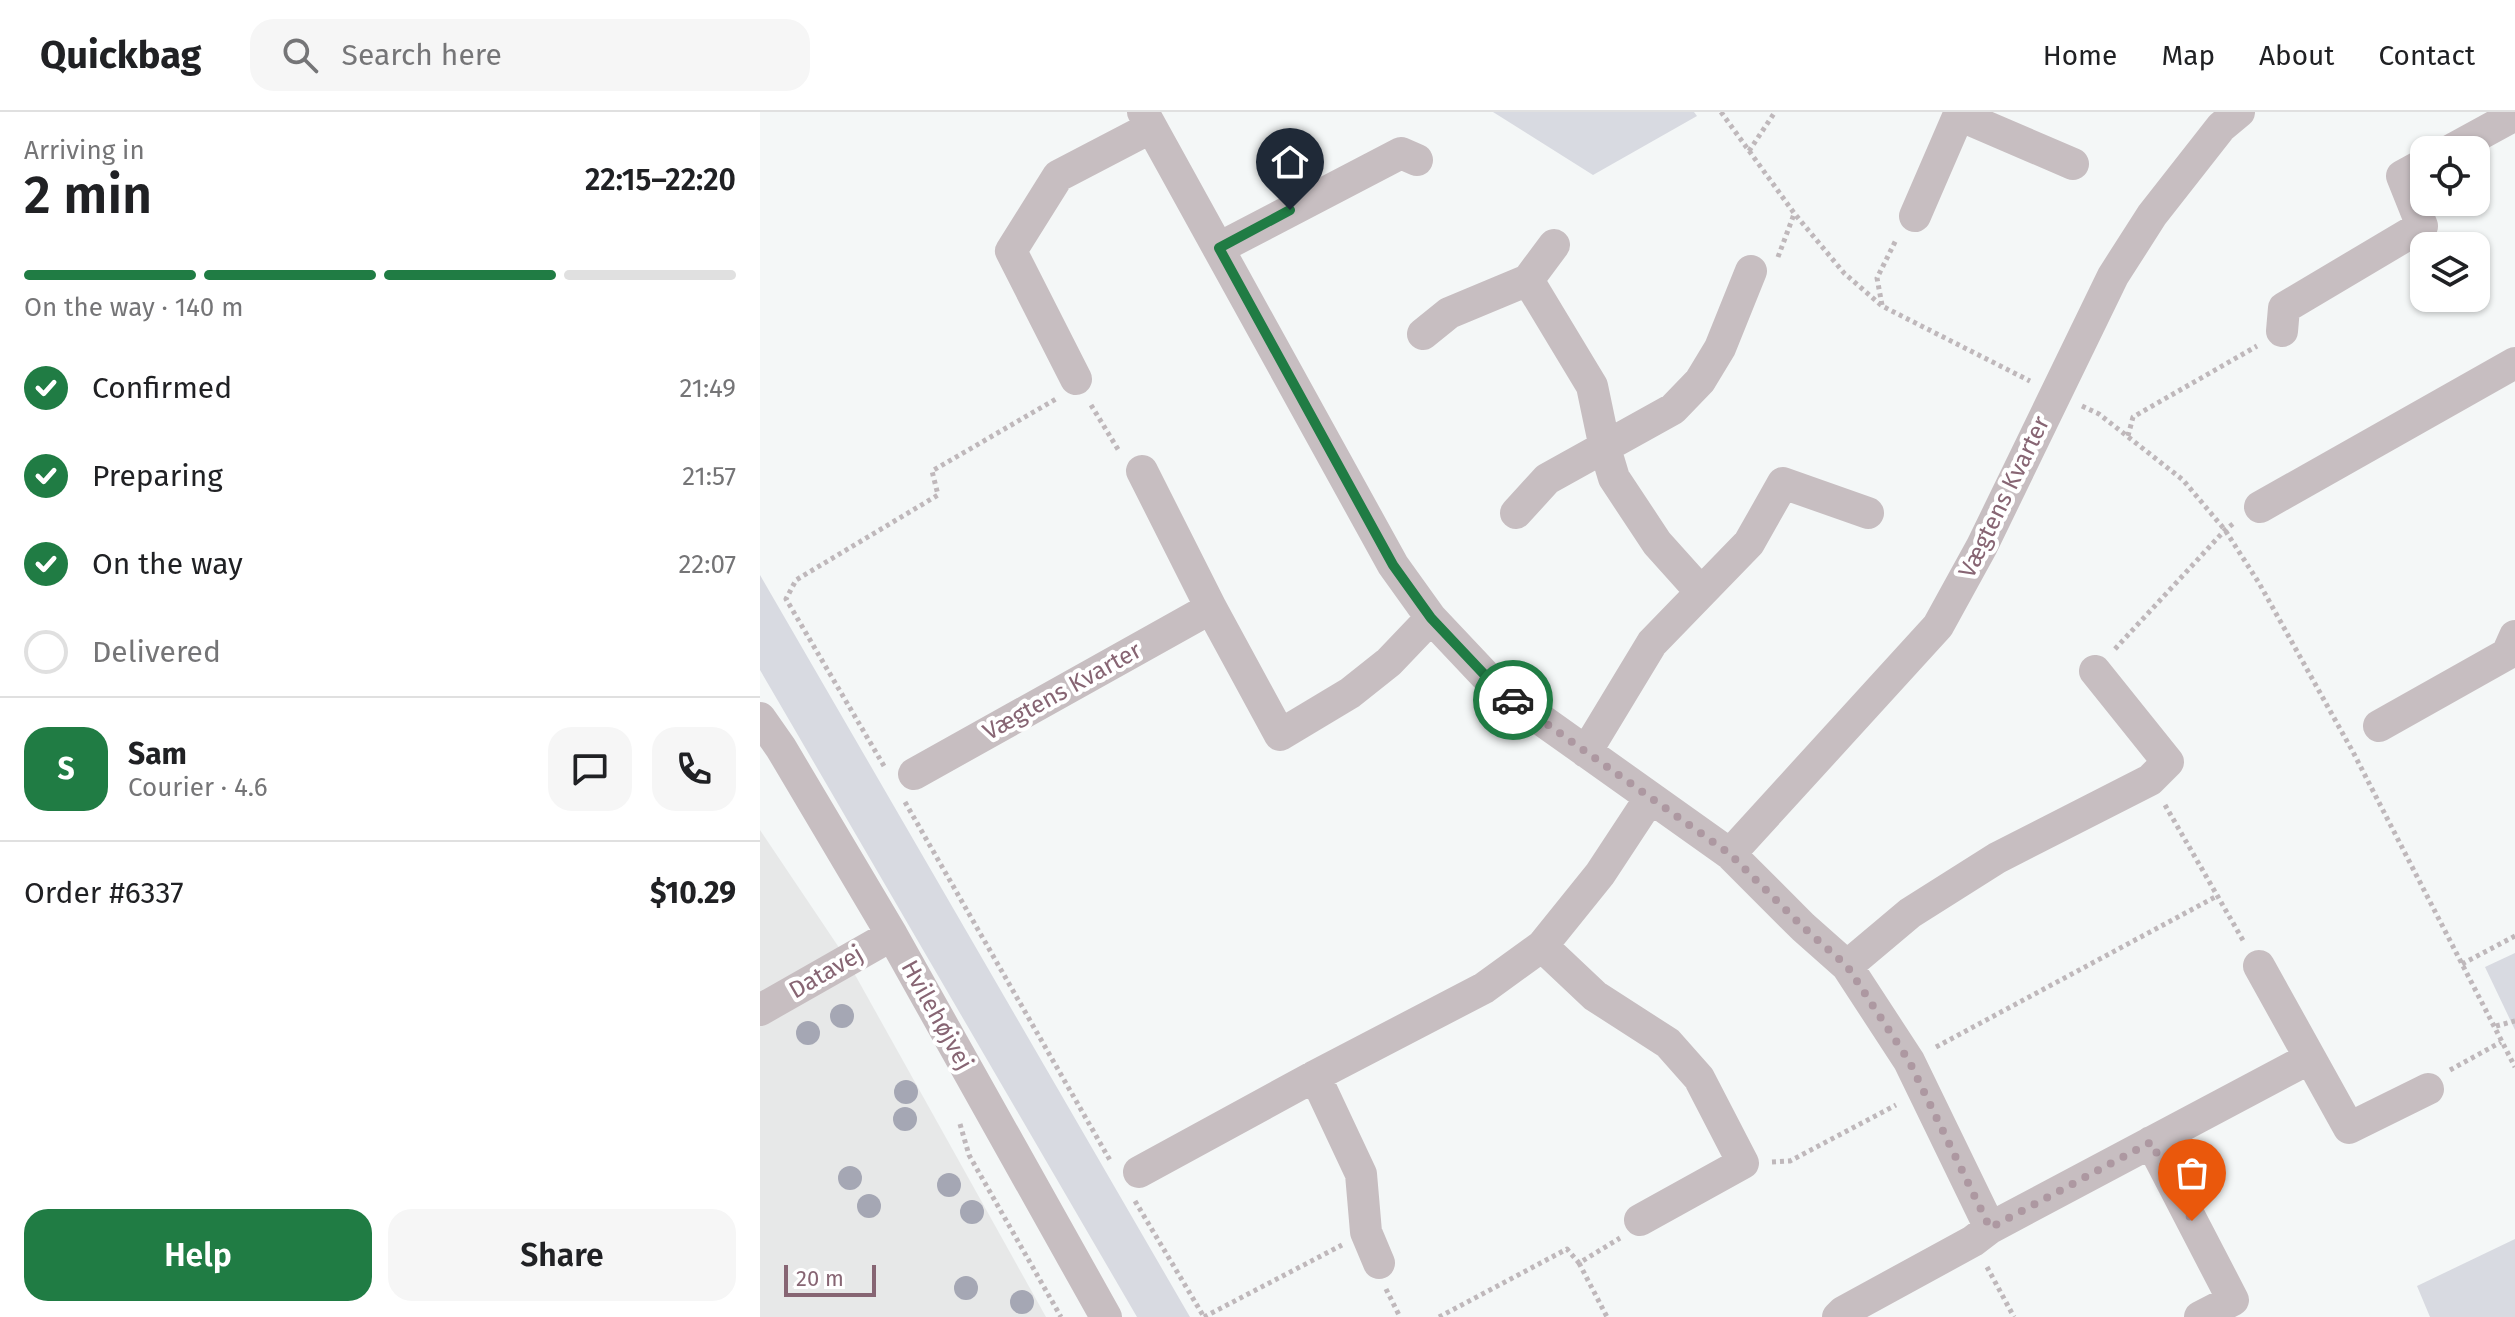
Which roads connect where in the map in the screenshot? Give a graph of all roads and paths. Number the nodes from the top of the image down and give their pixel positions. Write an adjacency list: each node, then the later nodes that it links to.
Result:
1 (1721, 112): 8 (path)
2 (1775, 112): 8 (path)
3 (2239, 112): 25 (street, Vægtens Kvarter)
4 (1960, 113): 10 (street); 14 (street)
5 (2515, 115): 7 (street)
6 (1146, 120): 17 (street); 24 (street)
7 (2477, 136)
8 (1749, 151): 13 (path)
9 (1417, 160): 17 (street)
10 (2073, 164)
11 (2410, 172): 12 (street)
12 (2410, 196)
13 (1794, 213): 18 (path); 20 (path)
14 (1915, 216): 20 (path)
15 (2418, 216): 21 (street)
16 (1554, 245): 19 (street)
17 (1219, 248): 35 (street)
18 (1751, 271): 27 (street)
19 (1528, 280): 22 (street); 27 (street)
20 (1882, 306): 25 (path)
21 (2282, 331): 26 (path)
22 (1423, 334)
23 (2515, 363): 29 (street)
24 (1076, 379): 28 (path); 41 (path)
25 (2056, 393): 26 (path); 44 (street, Vægtens Kvarter)
26 (2128, 436): 32 (path)
27 (1605, 448): 30 (street); 33 (street)
28 (1142, 471): 34 (street)
29 (2260, 507): 32 (path)
30 (1516, 513)
31 (1868, 513): 33 (street)
32 (2225, 530): 37 (path); 49 (path)
33 (1701, 592): 40 (street)
34 (1211, 608): 35 (street); 41 (street, Vægtens Kvarter)
35 (1431, 618): 40 (street)
36 (2515, 636): 39 (street)
37 (2095, 671): 42 (street)
38 (760, 718): 46 (street, Hvilehøjvej)
39 (2379, 726)
40 (1586, 752): 43 (street)
41 (900, 779): 64 (path)
42 (2150, 780): 45 (path); 50 (street)
43 (1650, 798): 44 (street); 48 (street)
44 (1730, 854): 50 (street)
45 (2217, 896): 51 (path); 57 (path)
46 (892, 935): 52 (street, Datavej); 71 (street, Hvilehøjvej)
47 (2515, 936): 49 (path)
48 (1542, 946): 59 (street); 63 (street)
49 (2462, 964): 54 (path)
50 (1847, 966): 57 (street)
51 (2259, 966): 56 (street)
52 (760, 1010)
53 (2515, 1021): 54 (path)
54 (2496, 1026): 55 (path)
55 (2501, 1042): 58 (path); 60 (path)
56 (2310, 1058): 60 (street); 62 (street)
57 (1909, 1061): 61 (street)
58 (2515, 1067)
59 (1315, 1076): 64 (street); 66 (street)
60 (2428, 1089)
61 (1925, 1090): 63 (path); 67 (street)
62 (2151, 1142): 67 (street); 70 (street)
63 (1743, 1163): 65 (street)
64 (1128, 1178): 72 (path)
65 (1640, 1220): 69 (path)
66 (1366, 1232): 68 (street); 72 (path)
67 (1982, 1234): 75 (street); 76 (path)
68 (1379, 1263)
69 (1579, 1263): 73 (path); 74 (path)
70 (2238, 1308): 77 (street)
71 (1106, 1317)
72 (1204, 1317)
73 (1439, 1317)
74 (1607, 1317)
75 (1838, 1317)
76 (2014, 1317)
77 (2200, 1317)

